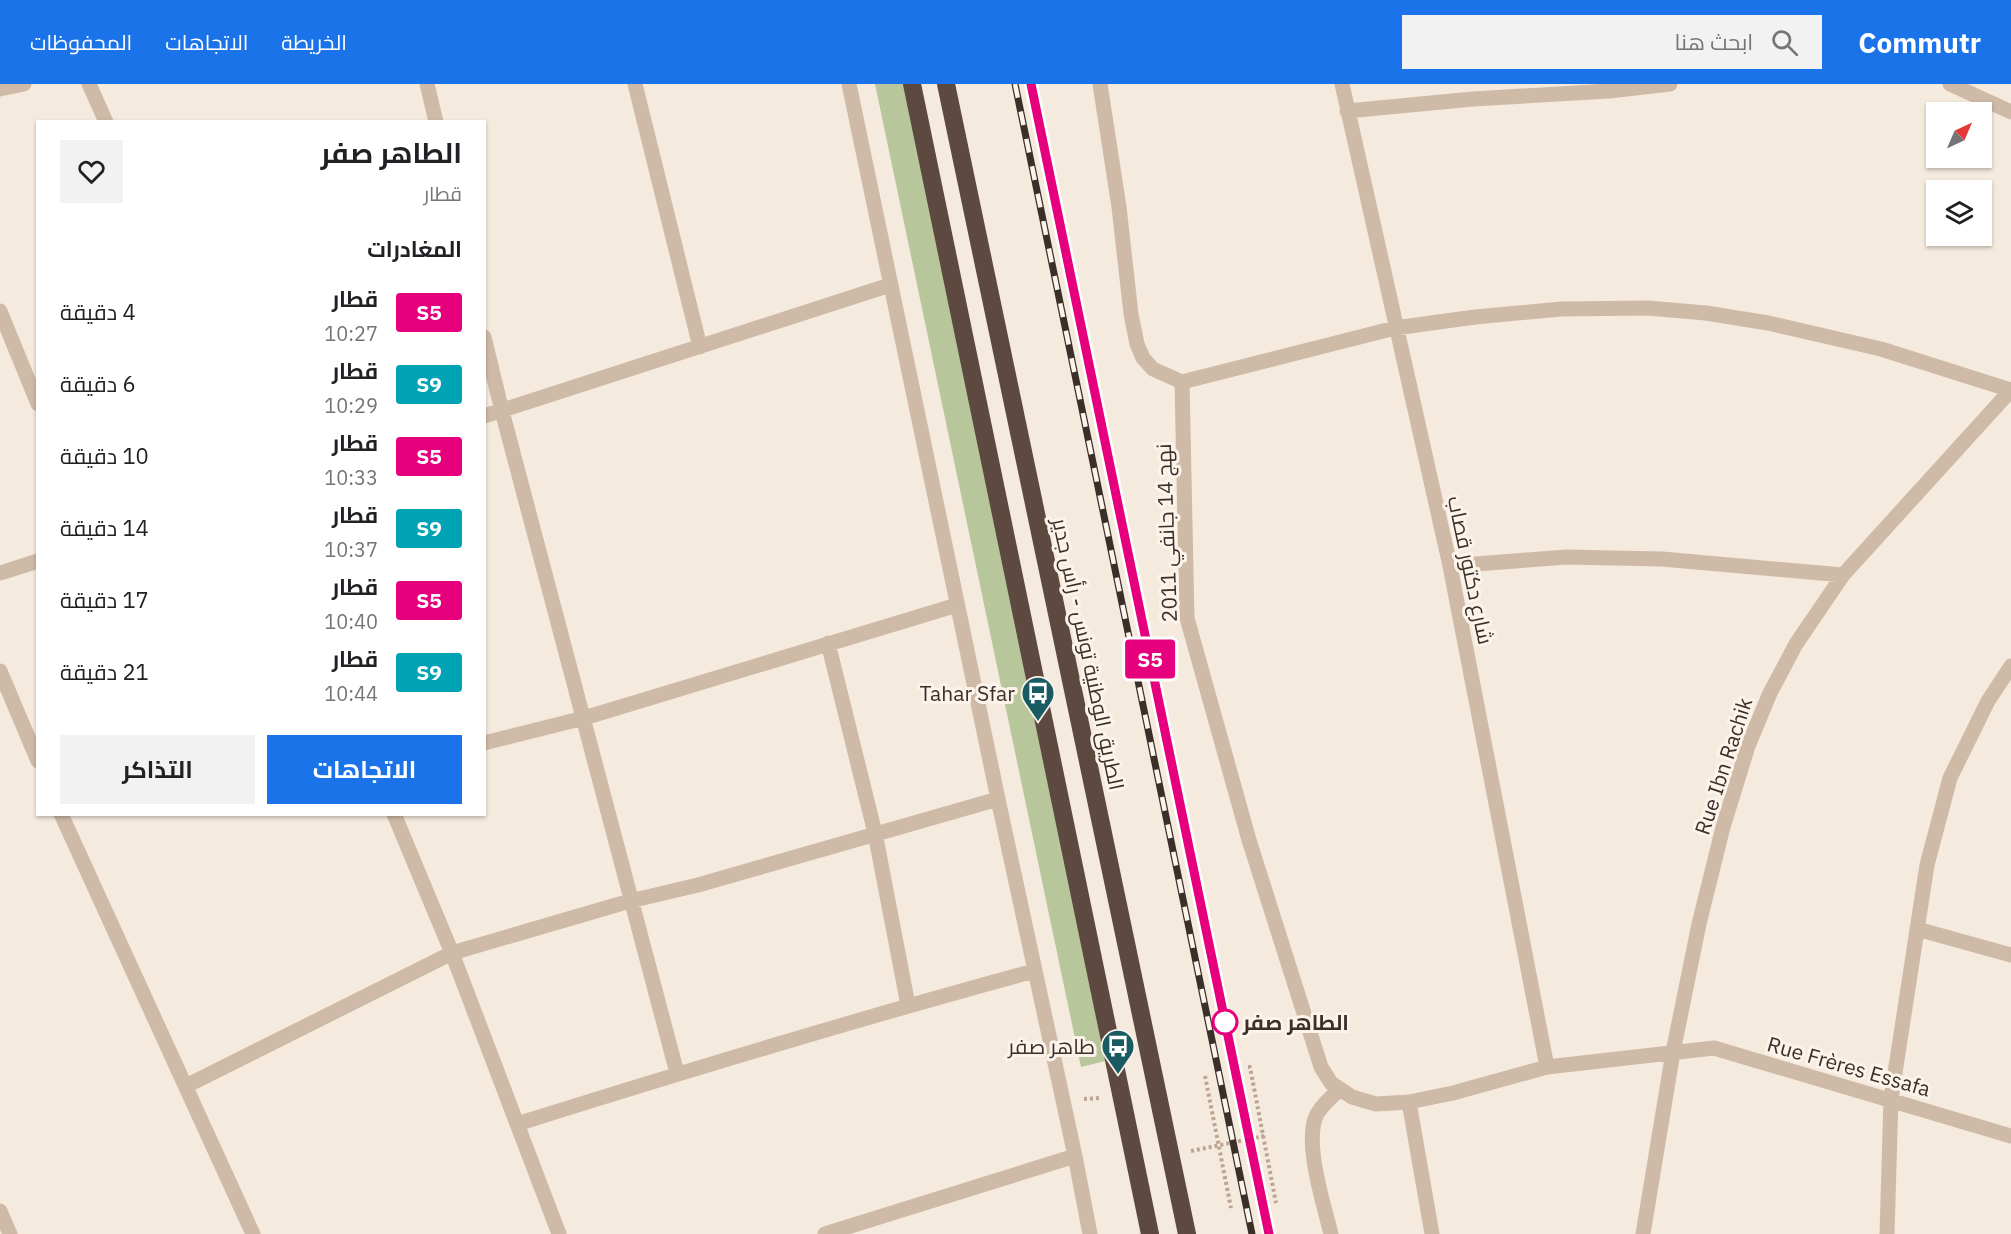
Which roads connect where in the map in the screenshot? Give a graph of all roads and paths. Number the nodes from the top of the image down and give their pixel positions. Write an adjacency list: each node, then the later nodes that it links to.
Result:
1 (24, 84): 12 (street)
2 (89, 84): 15 (street)
3 (427, 84): 16 (street)
4 (636, 84): 21 (street)
5 (849, 84): 17 (street)
6 (912, 84): 68 (highway)
7 (946, 84): 69 (highway, الطريق الوطنية تونس - رأس جدير)
8 (1100, 84): 22 (street)
9 (1342, 84): 13 (street, شارع دكتور قصاب)
10 (1670, 84): 13 (street)
11 (1950, 84): 14 (street)
12 (0, 89)
13 (1347, 111): 19 (street, شارع دكتور قصاب)
14 (2011, 112)
15 (105, 120)
16 (435, 120)
17 (890, 285): 21 (street); 31 (street)
18 (0, 311): 24 (street)
19 (1395, 328): 22 (street); 23 (street); 28 (street, شارع دكتور قصاب)
20 (486, 345): 25 (street)
21 (700, 346): 25 (street)
22 (1182, 382): 54 (street, نهج 14 جانفي 2011)
23 (2011, 390): 30 (street, Rue Ibn Rachik)
24 (36, 399)
25 (502, 411): 26 (street); 35 (street)
26 (486, 415)
27 (36, 562): 29 (street)
28 (1450, 566): 30 (street); 50 (street, شارع دكتور قصاب)
29 (0, 573)
30 (1843, 575): 48 (street, Rue Ibn Rachik)
31 (957, 605): 32 (street); 38 (street)
32 (828, 643): 35 (street); 41 (street)
33 (2011, 666): 43 (street)
34 (0, 671): 37 (street)
35 (584, 718): 36 (street); 42 (street)
36 (486, 742)
37 (36, 756)
38 (998, 799): 41 (street); 46 (street)
39 (62, 816): 53 (street)
40 (395, 816): 44 (street)
41 (875, 833): 42 (street); 47 (street)
42 (630, 901): 44 (street); 51 (street)
43 (1917, 929): 45 (street); 55 (street)
44 (452, 952): 53 (street); 57 (street)
45 (2011, 955)
46 (1034, 971): 47 (street); 59 (street)
47 (908, 1005): 51 (street)
48 (1673, 1052): 50 (street, Rue Frères Essafa); 55 (street, Rue Frères Essafa); 72 (street, Rue Ibn Rachik)
49 (1248, 1067): 60 (path)
50 (1547, 1067): 56 (street, Rue Frères Essafa)
51 (677, 1073): 57 (street)
52 (1205, 1076): 61 (path)
53 (186, 1086): 64 (street)
54 (1339, 1090): 56 (street, Rue Frères Essafa); 70 (street)
55 (1891, 1099): 58 (street, Rue Frères Essafa); 73 (street)
56 (1409, 1102): 71 (street)
57 (517, 1124): 65 (street)
58 (2011, 1136)
59 (1075, 1156): 66 (street); 67 (street)
60 (1276, 1203)
61 (1231, 1208)
62 (0, 1211): 63 (street)
63 (10, 1234)
64 (253, 1234)
65 (559, 1234)
66 (825, 1234)
67 (1090, 1234)
68 (1150, 1234)
69 (1187, 1234)
70 (1331, 1234)
71 (1432, 1234)
72 (1643, 1234)
73 (1887, 1234)

